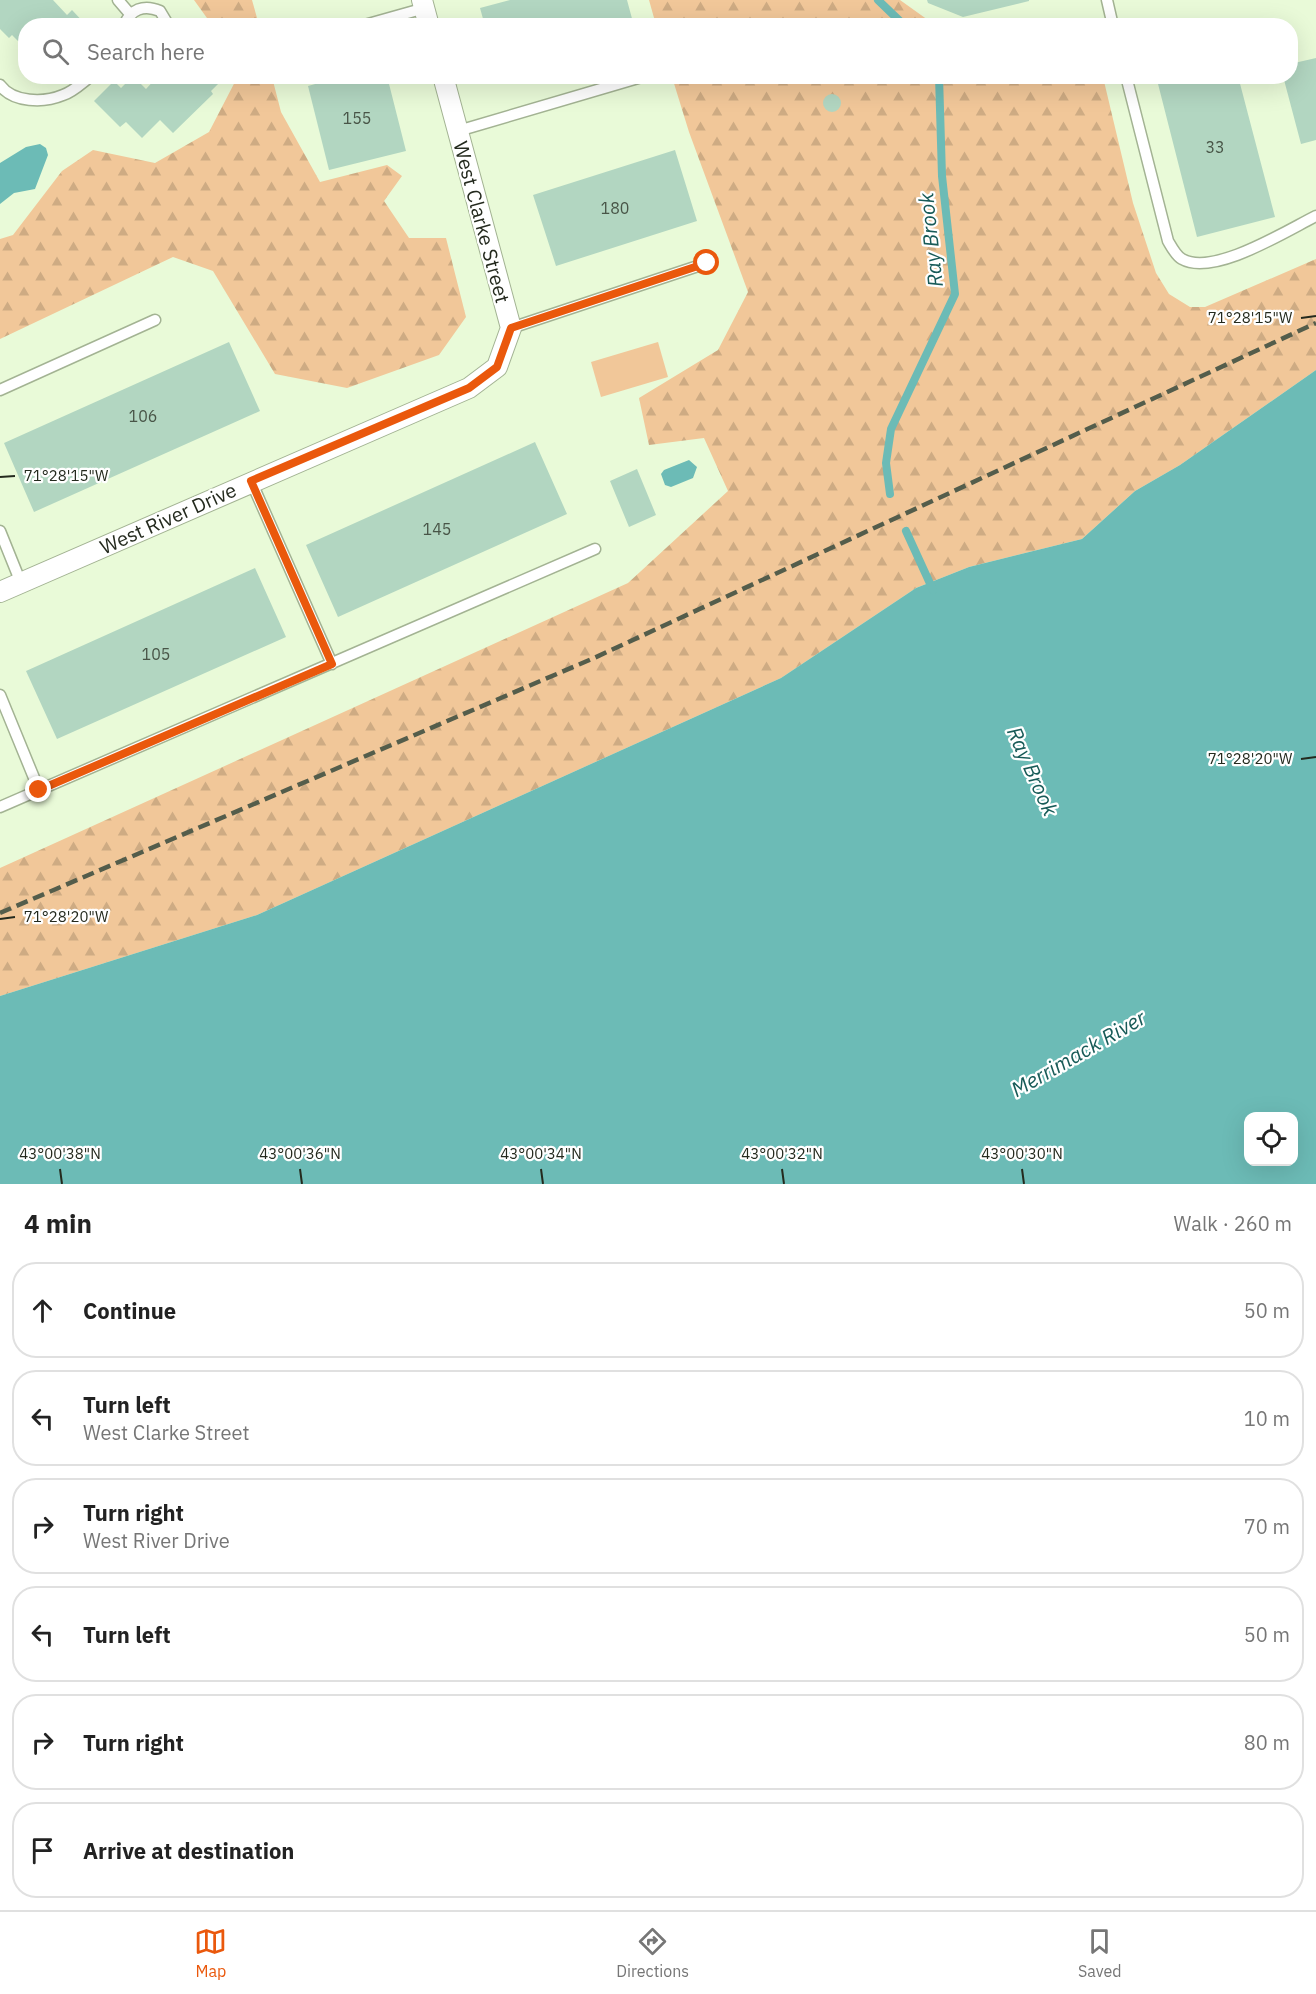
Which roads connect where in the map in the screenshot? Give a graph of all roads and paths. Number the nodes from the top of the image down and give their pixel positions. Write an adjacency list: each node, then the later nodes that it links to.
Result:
1 (117, 0): 4 (lane)
2 (1107, 0): 8 (lane)
3 (426, 11): 7 (lane)
4 (130, 14): 5 (lane); 6 (lane)
5 (128, 18)
6 (165, 18)
7 (396, 18)
8 (1111, 18)
9 (80, 84): 13 (lane)
10 (445, 84): 14 (street, West Clarke Street)
11 (618, 84): 14 (lane)
12 (1128, 84): 15 (lane)
13 (0, 86)
14 (458, 131): 18 (street, West Clarke Street)
15 (1316, 216)
16 (707, 263): 18 (lane)
17 (155, 320): 20 (lane)
18 (511, 328): 19 (street, West Clarke Street)
19 (497, 367): 21 (street, West River Drive)
20 (0, 390)
21 (251, 481): 24 (street, West River Drive); 26 (lane)
22 (0, 531): 24 (lane)
23 (595, 549): 26 (lane)
24 (21, 583): 25 (street, West River Drive)
25 (0, 592)
26 (332, 664): 28 (lane)
27 (0, 695): 28 (lane)
28 (39, 790): 29 (lane)
29 (0, 807)

